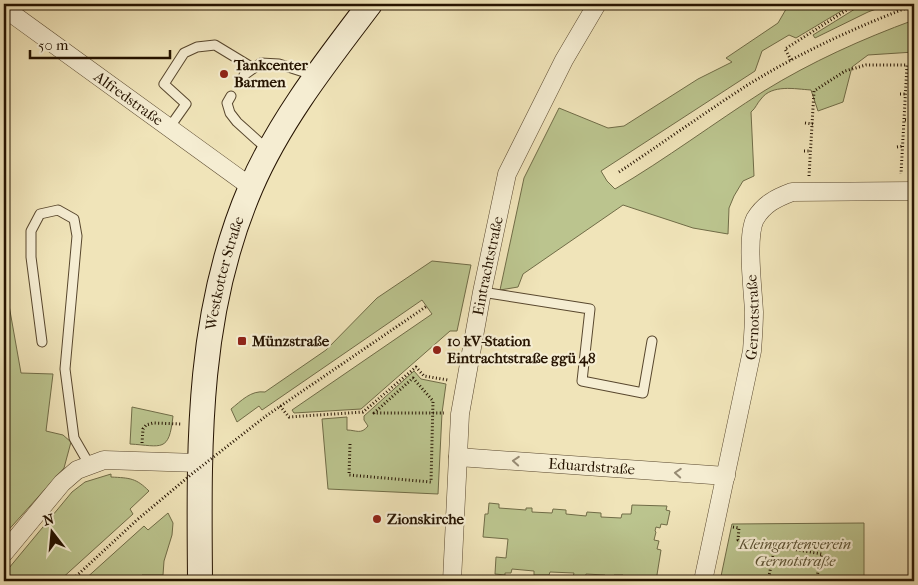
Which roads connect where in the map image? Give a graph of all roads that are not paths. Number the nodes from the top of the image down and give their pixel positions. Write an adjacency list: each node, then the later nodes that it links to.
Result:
1 (370, 4): 6 (main road, Westkotter Straße)
2 (597, 4): 12 (street, Eintrachtstraße)
3 (4, 7): 8 (street, Alfredstraße)
4 (253, 68): 5 (lane); 6 (lane); 8 (lane)
5 (244, 75)
6 (316, 76): 9 (main road, Westkotter Straße)
7 (230, 96): 9 (lane)
8 (169, 128): 10 (street, Alfredstraße)
9 (269, 151): 10 (main road, Westkotter Straße)
10 (251, 187): 16 (main road, Westkotter Straße)
11 (907, 191): 18 (street, Gernotstraße)
12 (482, 292): 13 (lane); 15 (street, Eintrachtstraße)
13 (652, 341)
14 (42, 342): 17 (lane)
15 (458, 458): 18 (street, Eduardstraße, one-way to 15); 21 (street, Eintrachtstraße)
16 (199, 463): 17 (street); 20 (main road, Westkotter Straße)
17 (90, 464): 19 (street)
18 (726, 476): 22 (street, Gernotstraße)
19 (4, 553)
20 (200, 581)
21 (452, 581)
22 (703, 581)

